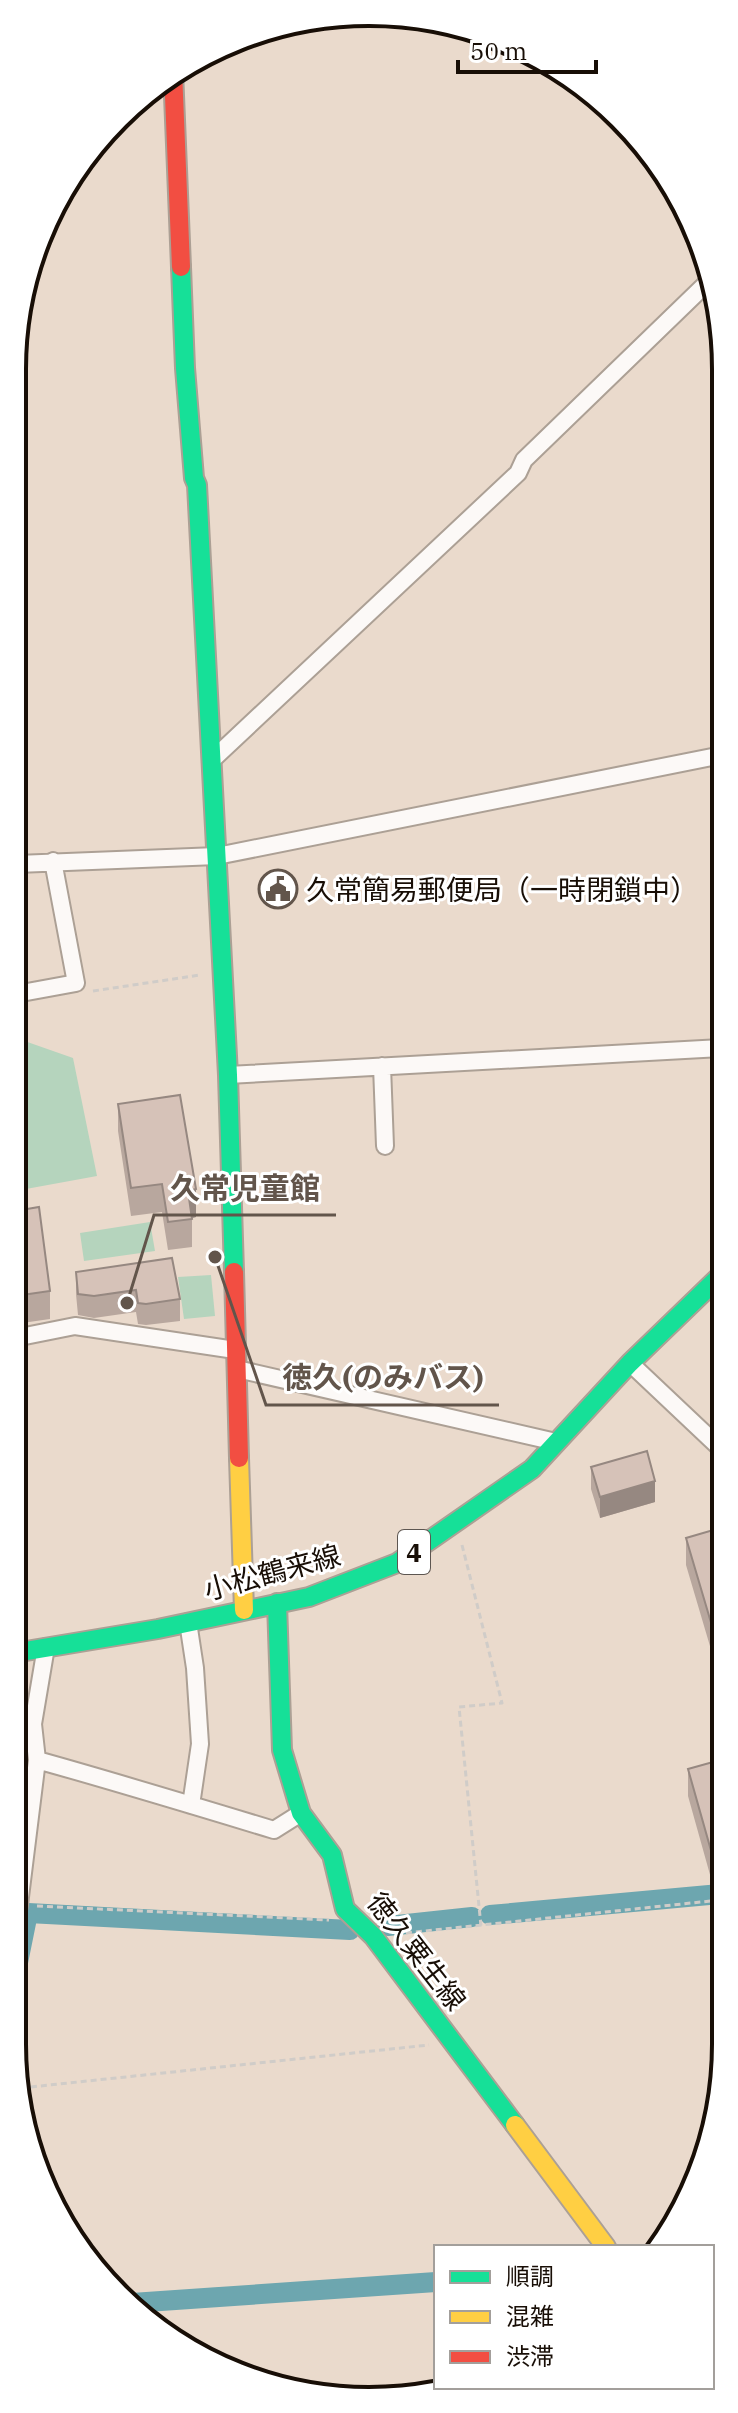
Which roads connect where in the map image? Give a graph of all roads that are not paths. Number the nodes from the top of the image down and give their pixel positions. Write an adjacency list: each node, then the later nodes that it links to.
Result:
1 (174, 87): 4 (main road)
2 (702, 288): 4 (street)
3 (712, 757): 5 (street)
4 (212, 760): 5 (main road)
5 (217, 856): 6 (street); 11 (main road)
6 (53, 861): 7 (street); 8 (street)
7 (26, 863)
8 (26, 992)
9 (712, 1048): 10 (street)
10 (382, 1066): 11 (street); 12 (street)
11 (228, 1075): 15 (main road)
12 (385, 1146)
13 (712, 1284): 16 (main road, 小松鶴来線 / 4)
14 (26, 1336): 15 (street)
15 (236, 1360): 18 (street); 20 (main road)
16 (630, 1363): 17 (street); 18 (main road, 小松鶴来線 / 4)
17 (712, 1440)
18 (556, 1442): 19 (main road, 小松鶴来線 / 4)
19 (277, 1603): 20 (main road, 小松鶴来線 / 4); 26 (main road, 徳久粟生線)
20 (244, 1610): 21 (main road, 小松鶴来線 / 4)
21 (188, 1622): 22 (main road, 小松鶴来線 / 4); 25 (street)
22 (46, 1647): 23 (main road, 小松鶴来線 / 4); 24 (street)
23 (26, 1651)
24 (37, 1760): 25 (street); 27 (street)
25 (191, 1805): 26 (street)
26 (301, 1813): 28 (main road, 徳久粟生線)
27 (26, 1849)
28 (604, 2245)

